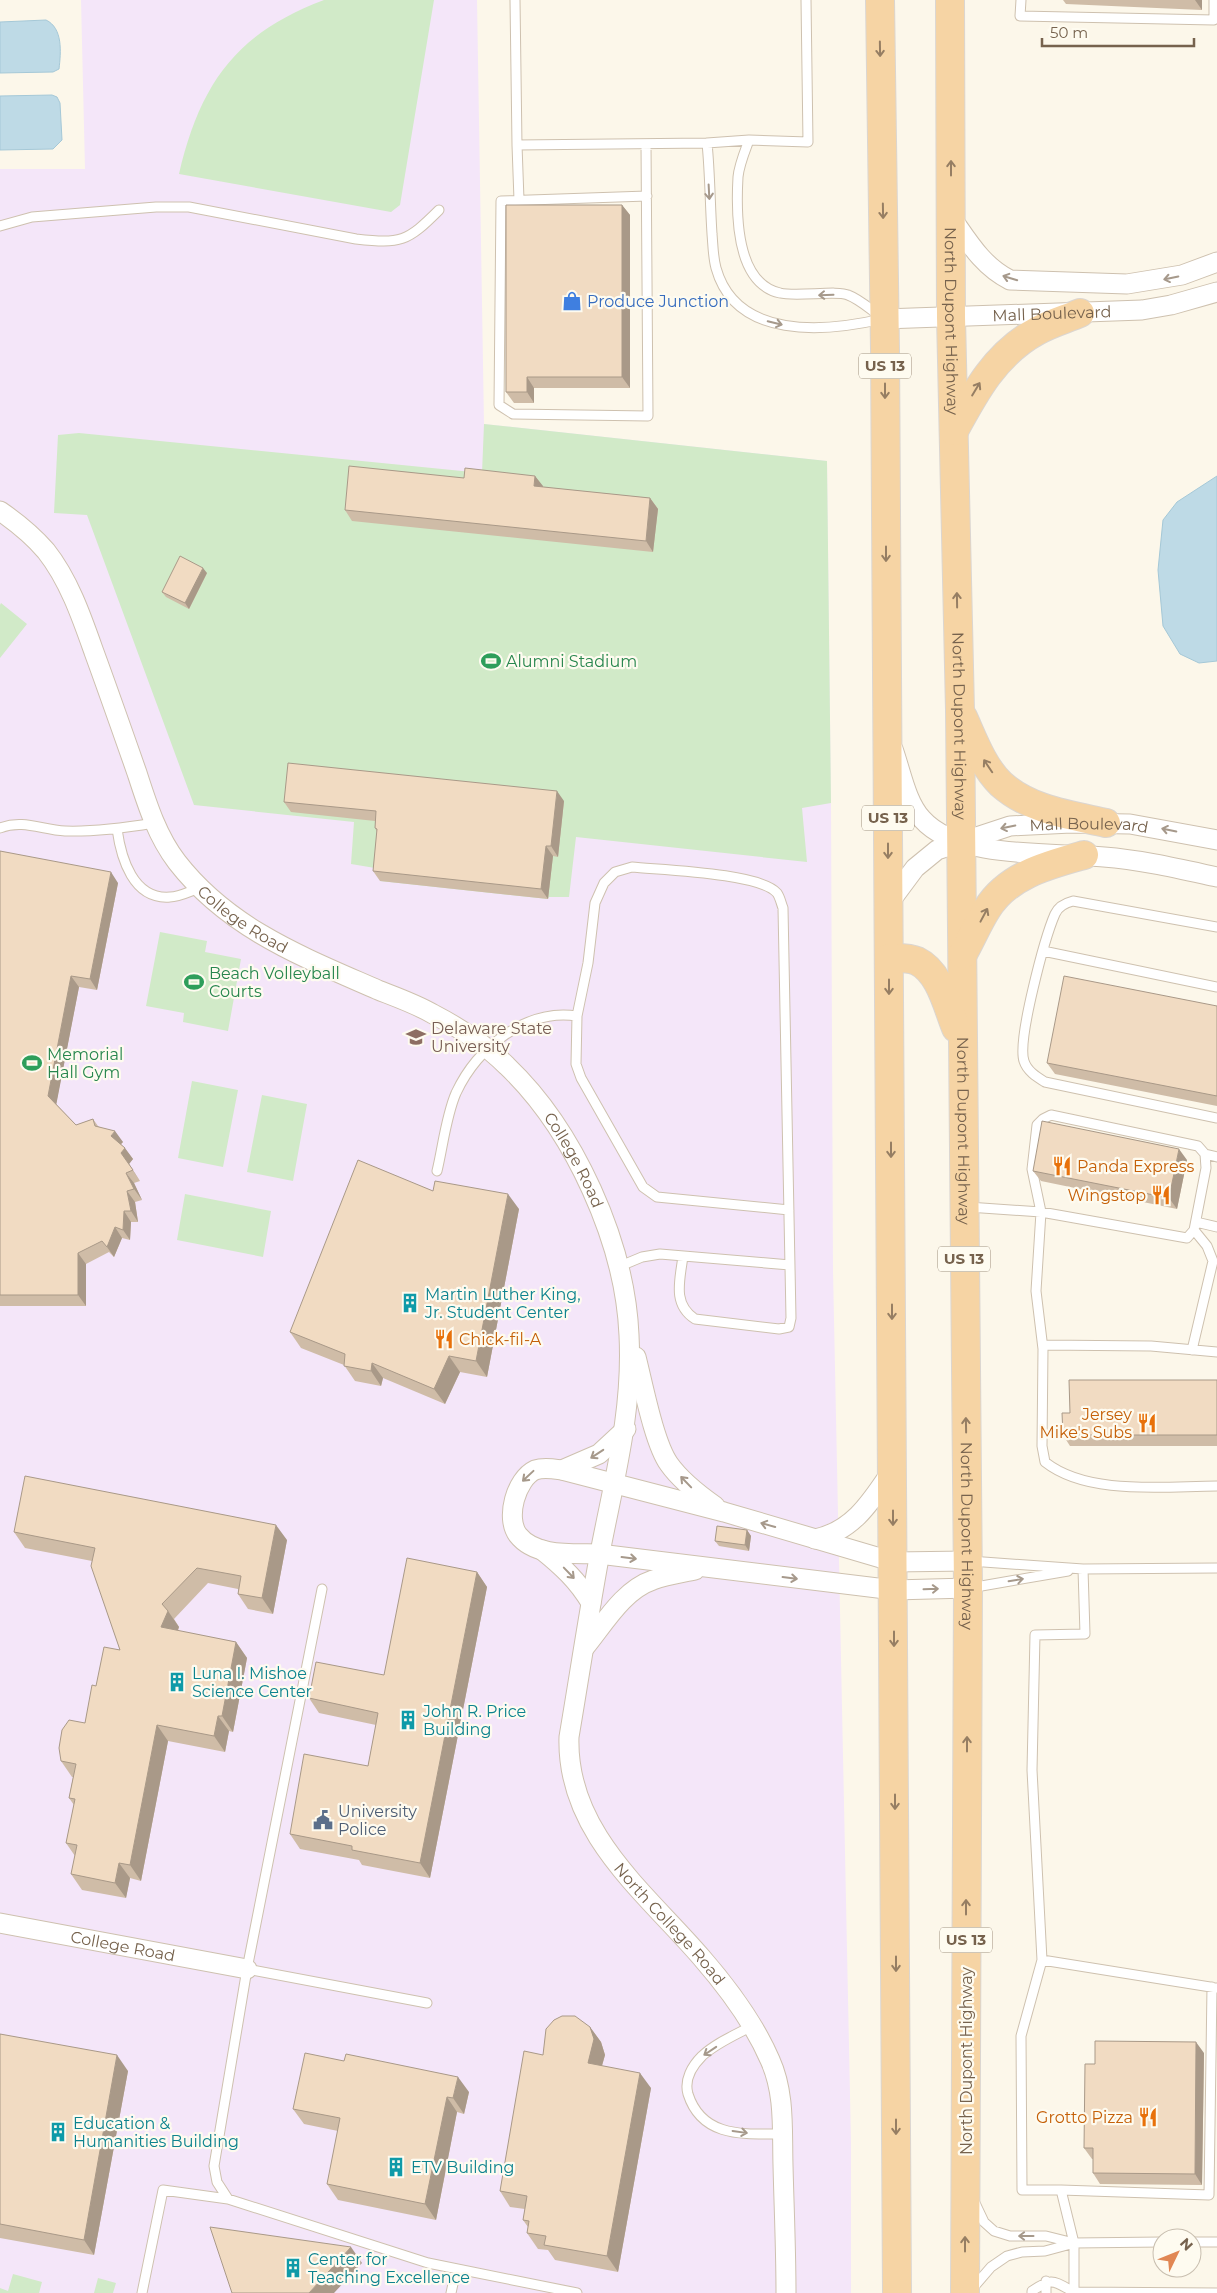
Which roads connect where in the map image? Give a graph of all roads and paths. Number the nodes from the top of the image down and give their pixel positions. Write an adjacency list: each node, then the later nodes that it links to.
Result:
1 (515, 0): 10 (lane)
2 (806, 0): 7 (lane)
3 (880, 0): 20 (highway, US 13, one-way to 20)
4 (950, 0): 14 (highway, North Dupont Highway / US 13, one-way to 4)
5 (1021, 0): 6 (lane)
6 (1214, 0)
7 (749, 140): 8 (lane); 20 (lane, one-way to 7)
8 (707, 143): 9 (lane); 20 (lane, one-way to 20)
9 (646, 144): 10 (lane); 11 (lane)
10 (517, 145): 12 (lane)
11 (647, 196): 12 (lane); 12 (lane)
12 (519, 200)
13 (439, 210): 15 (lane)
14 (951, 217): 16 (street, Mall Boulevard, one-way to 14); 19 (highway, North Dupont Highway / US 13)
15 (0, 226)
16 (1217, 262)
17 (1217, 292): 18 (street, Mall Boulevard)
18 (1080, 313): 19 (street, Mall Boulevard); 21 (highway, one-way to 18)
19 (951, 317): 20 (street, Mall Boulevard); 21 (highway, North Dupont Highway / US 13)
20 (884, 319): 24 (highway, US 13, one-way to 24)
21 (953, 432): 23 (highway, North Dupont Highway / US 13, one-way to 21)
22 (0, 512): 25 (street, College Road)
23 (960, 710): 26 (highway, one-way to 23); 30 (highway, North Dupont Highway / US 13)
24 (887, 733): 30 (street, Mall Boulevard); 34 (highway, US 13, one-way to 34)
25 (154, 823): 28 (lane); 33 (street, College Road)
26 (1106, 823): 29 (street, Mall Boulevard, one-way to 26); 30 (street, Mall Boulevard, one-way to 30)
27 (0, 828): 28 (lane)
28 (117, 829): 33 (lane)
29 (1217, 840)
30 (960, 841): 31 (street, Mall Boulevard); 34 (street, Mall Boulevard); 38 (highway, North Dupont Highway / US 13)
31 (1084, 855): 32 (street, Mall Boulevard); 38 (highway, one-way to 31)
32 (1217, 877)
33 (200, 888): 42 (street, College Road)
34 (889, 903): 37 (highway, US 13)
35 (1217, 927): 36 (lane)
36 (1043, 951): 39 (lane); 43 (lane)
37 (889, 958): 41 (highway); 60 (highway, US 13, one-way to 60)
38 (962, 958): 41 (highway, North Dupont Highway / US 13)
39 (1217, 987)
40 (577, 1016): 42 (lane); 48 (lane); 48 (lane)
41 (962, 1043): 47 (highway, North Dupont Highway / US 13)
42 (488, 1049): 46 (lane); 54 (street, College Road)
43 (1217, 1118)
44 (1205, 1154): 45 (lane); 49 (lane); 50 (lane)
45 (1217, 1157)
46 (437, 1171)
47 (964, 1207): 49 (lane); 68 (highway, North Dupont Highway / US 13, one-way to 47)
48 (789, 1210): 53 (lane)
49 (1041, 1212): 50 (lane); 56 (lane)
50 (1195, 1226): 51 (lane); 57 (lane)
51 (1217, 1227)
52 (683, 1256): 53 (lane); 53 (lane); 54 (lane)
53 (790, 1265)
54 (618, 1267): 55 (street, College Road)
55 (629, 1333): 59 (street, College Road); 64 (street, one-way to 55)
56 (1043, 1345): 57 (lane); 63 (lane)
57 (1192, 1350): 58 (lane)
58 (1217, 1352)
59 (626, 1429): 61 (street, one-way to 61); 62 (street, College Road)
60 (893, 1469): 65 (street); 69 (highway, US 13, one-way to 69)
61 (562, 1470): 62 (street); 66 (street, one-way to 66)
62 (615, 1484): 64 (street); 67 (street)
63 (1217, 1486)
64 (724, 1512): 65 (street, one-way to 64)
65 (815, 1539): 69 (street)
66 (541, 1549): 67 (street); 76 (street, one-way to 76)
67 (600, 1554): 70 (street, one-way to 70); 76 (street, North College Road)
68 (967, 1561): 69 (street); 72 (lane); 73 (highway, North Dupont Highway / US 13)
69 (894, 1562): 75 (highway, US 13)
70 (706, 1567): 75 (street, one-way to 75); 77 (street)
71 (1217, 1568): 72 (lane)
72 (1083, 1569): 73 (lane, one-way to 72); 79 (lane)
73 (968, 1588): 75 (street, one-way to 73); 85 (highway, North Dupont Highway / US 13, one-way to 73)
74 (322, 1589): 80 (lane)
75 (894, 1590): 99 (highway, US 13, one-way to 99)
76 (591, 1603): 77 (street, North College Road)
77 (584, 1648): 83 (street, North College Road)
78 (0, 1923): 80 (street, College Road)
79 (1042, 1960): 81 (lane); 86 (lane)
80 (247, 1968): 82 (lane); 87 (lane)
81 (1215, 1988): 86 (lane)
82 (427, 2003)
83 (752, 2026): 84 (street, North College Road); 84 (lane, one-way to 84)
84 (782, 2134): 98 (street, North College Road)
85 (966, 2171): 91 (lane, one-way to 85); 100 (highway, North Dupont Highway / US 13, one-way to 85)
86 (1060, 2190): 91 (lane)
87 (228, 2199): 92 (lane); 95 (lane)
88 (1152, 2242): 91 (lane)
89 (1202, 2242): 90 (lane)
90 (1217, 2242)
91 (1074, 2243): 94 (lane); 100 (lane)
92 (456, 2270): 96 (lane); 97 (lane)
93 (1046, 2282): 94 (lane); 101 (lane); 102 (lane)
94 (1074, 2292): 103 (lane)
95 (142, 2293)
96 (451, 2293)
97 (577, 2293)
98 (786, 2293)
99 (897, 2293)
100 (967, 2293)
101 (1032, 2293)
102 (1046, 2293)
103 (1217, 2293)

